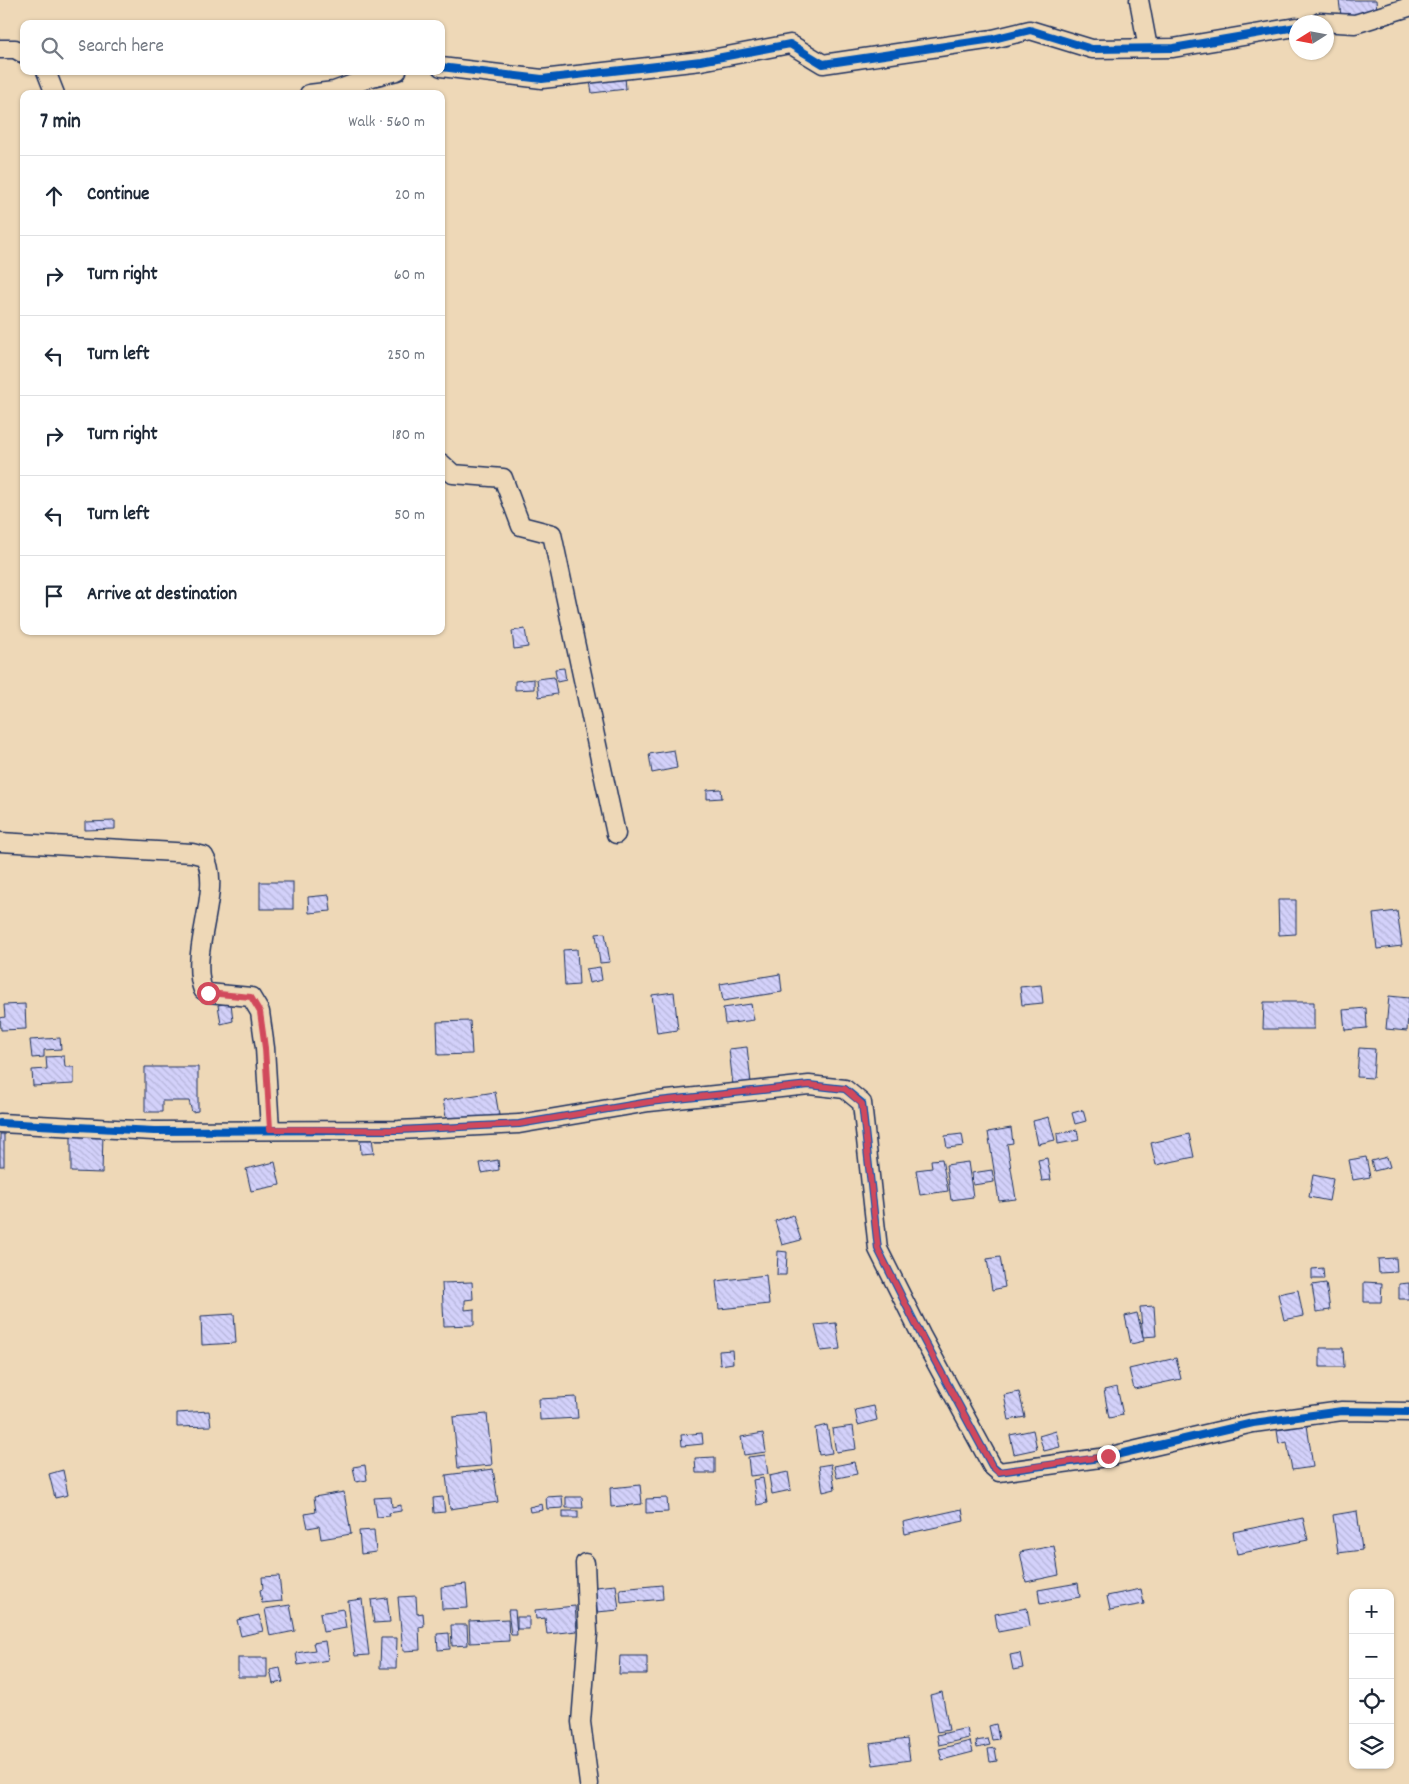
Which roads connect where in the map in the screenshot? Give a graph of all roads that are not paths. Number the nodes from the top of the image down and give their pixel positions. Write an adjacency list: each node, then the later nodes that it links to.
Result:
1 (1139, 0): 5 (street)
2 (1408, 12): 3 (street)
3 (1334, 23)
4 (1289, 28): 5 (street)
5 (1148, 48): 8 (street)
6 (0, 49): 7 (street)
7 (20, 52)
8 (445, 67)
9 (48, 75): 11 (street)
10 (380, 75): 12 (street)
11 (53, 90)
12 (337, 90)
13 (445, 467): 14 (street)
14 (616, 834)
15 (0, 842): 17 (street)
16 (0, 1124): 17 (street)
17 (270, 1129): 18 (street)
18 (1409, 1412)
19 (585, 1563): 20 (street)
20 (589, 1784)

